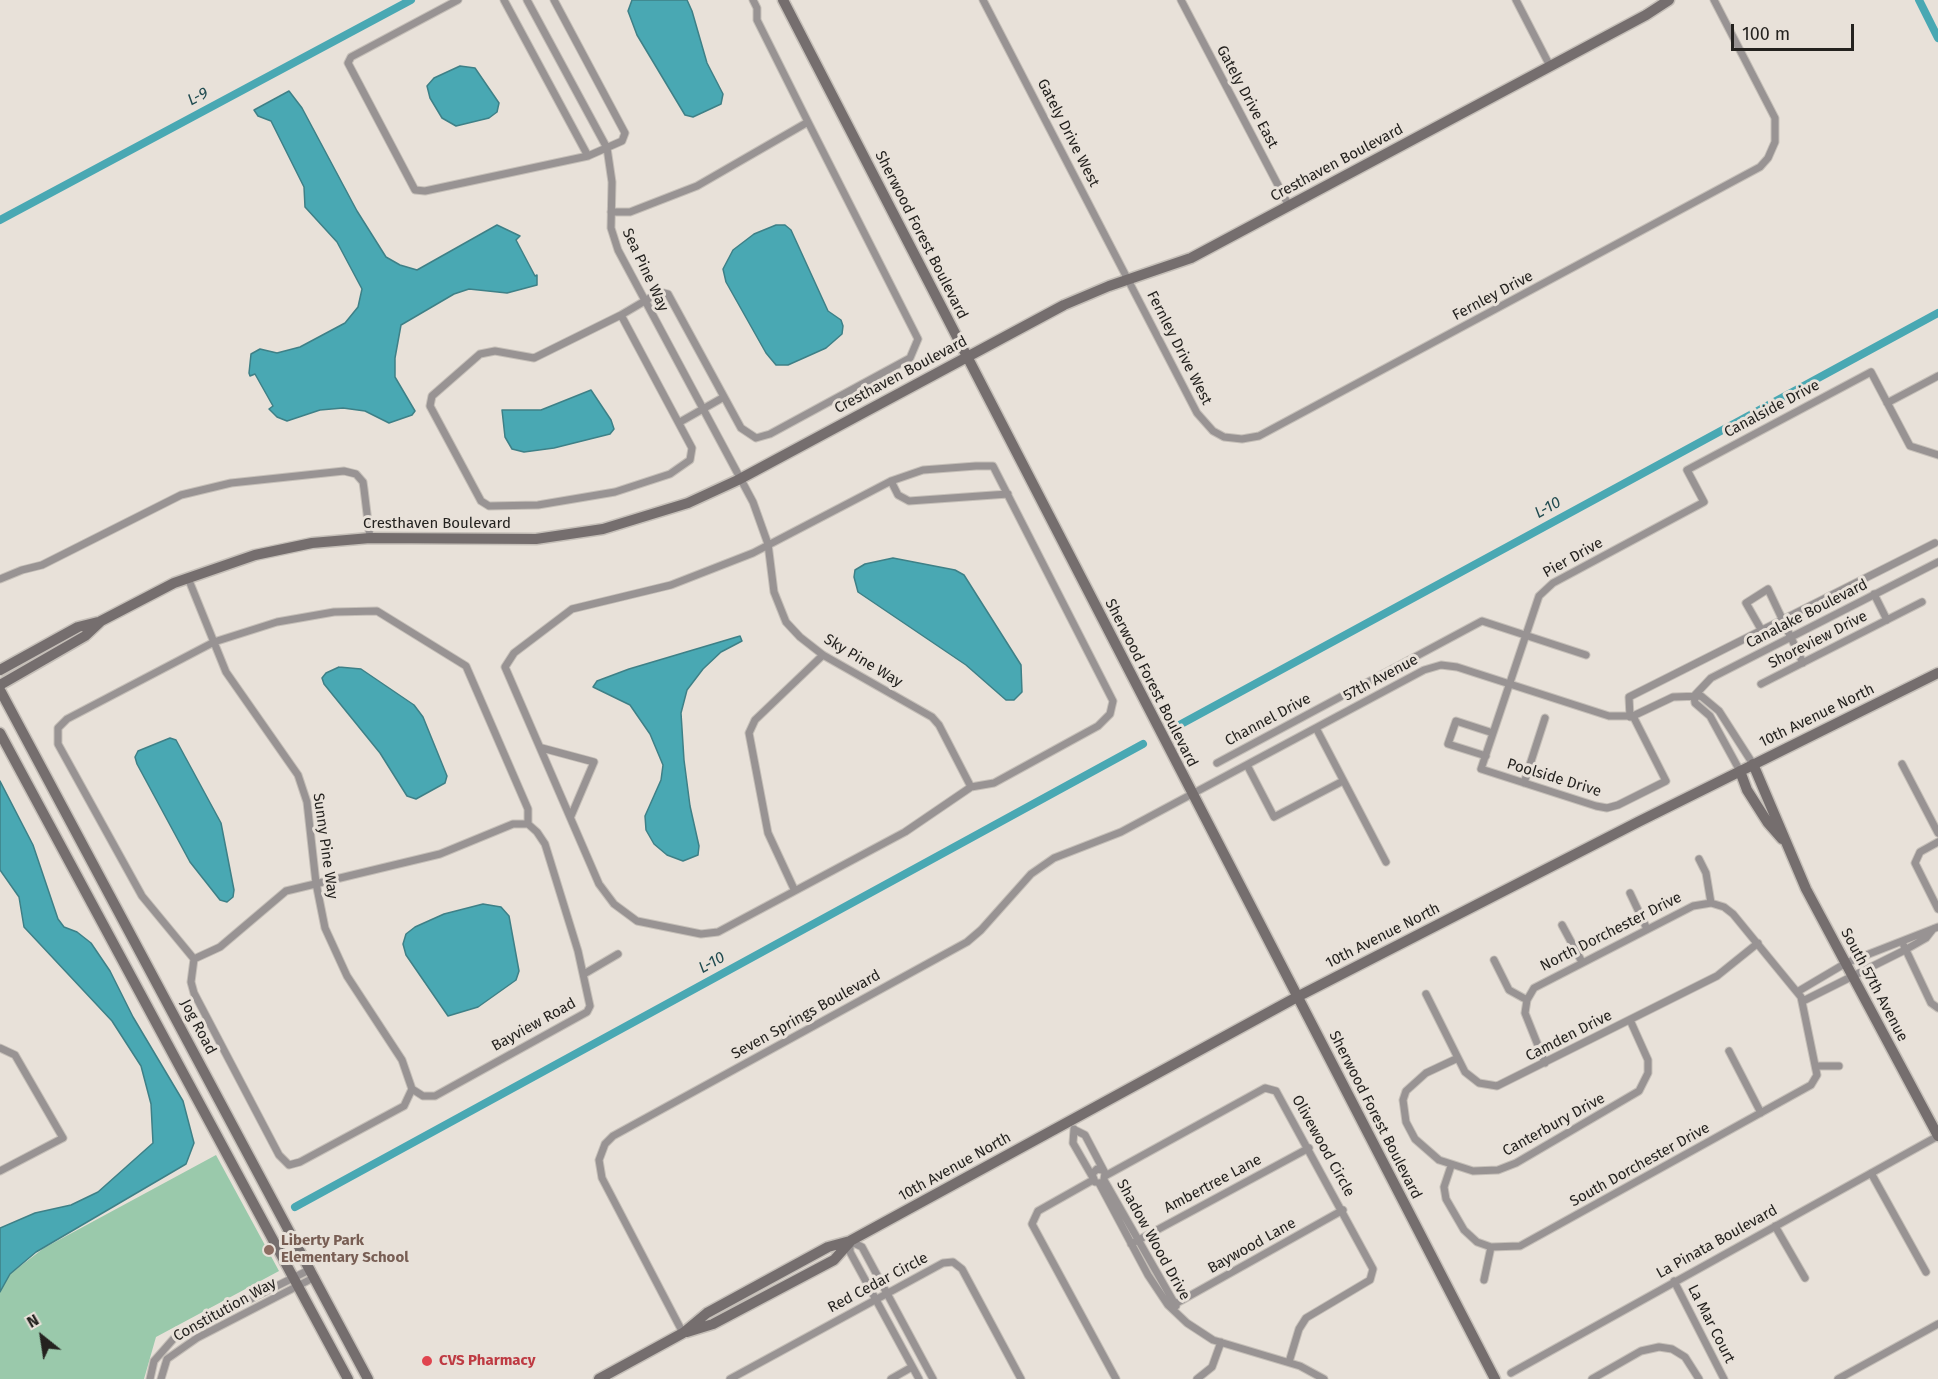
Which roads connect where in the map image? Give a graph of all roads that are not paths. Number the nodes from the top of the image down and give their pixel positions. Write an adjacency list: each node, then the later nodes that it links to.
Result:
1 (458, 0): 15 (street)
2 (504, 0): 15 (street)
3 (527, 0): 14 (street, Sea Pine Way)
4 (554, 0): 14 (street)
5 (753, 0): 13 (street)
6 (783, 0): 21 (street, Sherwood Forest Boulevard)
7 (983, 0): 18 (street, Gately Drive West)
8 (1181, 0): 16 (street, Gately Drive East)
9 (1516, 0): 12 (street)
10 (1669, 0): 12 (street, Cresthaven Boulevard)
11 (1714, 0): 27 (street, Fernley Drive)
12 (1550, 66): 16 (street, Cresthaven Boulevard)
13 (808, 122): 17 (street); 23 (street)
14 (607, 148): 15 (street); 17 (street, Sea Pine Way)
15 (588, 156)
16 (1288, 206): 18 (street, Cresthaven Boulevard)
17 (611, 212): 19 (street, Sea Pine Way)
18 (1129, 280): 21 (street, Cresthaven Boulevard); 27 (street, Fernley Drive West)
19 (644, 301): 20 (street); 23 (street); 25 (street, Sea Pine Way)
20 (621, 315): 26 (street); 26 (street)
21 (967, 357): 29 (street, Cresthaven Boulevard); 73 (street, Sherwood Forest Boulevard)
22 (1938, 376): 24 (street)
23 (724, 397): 25 (street)
24 (1887, 403): 28 (street); 32 (street, Canalside Drive)
25 (702, 410): 26 (street); 29 (street, Sea Pine Way)
26 (680, 422)
27 (1209, 427)
28 (1938, 455)
29 (738, 480): 33 (street, Cresthaven Boulevard); 35 (street, Sky Pine Way)
30 (891, 481): 31 (street); 31 (street); 35 (street)
31 (1008, 494): 72 (street)
32 (1704, 502): 45 (street, Pier Drive)
33 (370, 538): 37 (street, Cresthaven Boulevard); 38 (street)
34 (1935, 543): 41 (street)
35 (768, 544): 48 (street, Sky Pine Way); 63 (street)
36 (1938, 562): 39 (street, Canalake Boulevard)
37 (188, 578): 43 (street, Cresthaven Boulevard); 47 (street, Sunny Pine Way)
38 (0, 579)
39 (1874, 594): 42 (street, Shoreview Drive); 46 (street, Canalake Boulevard)
40 (1922, 602): 42 (street, Shoreview Drive)
41 (1782, 620): 44 (street); 44 (street); 46 (street)
42 (1887, 620): 50 (street, Shoreview Drive)
43 (101, 621): 51 (street, Cresthaven Boulevard); 55 (street, Cresthaven Boulevard)
44 (1762, 630): 58 (street)
45 (1525, 635): 49 (street, Channel Drive); 53 (street, Pier Drive); 65 (street, Channel Drive)
46 (1791, 637): 50 (street); 57 (street, Canalake Boulevard)
47 (214, 642): 75 (street); 81 (street, Sunny Pine Way); 93 (street)
48 (822, 655): 72 (street, Sky Pine Way); 82 (street)
49 (1586, 655)
50 (1803, 663): 54 (street, Shoreview Drive)
51 (0, 670)
52 (1938, 673): 68 (street, 10th Avenue North)
53 (1509, 684): 58 (street, 57th Avenue); 60 (street, 57th Avenue); 62 (street)
54 (1761, 684)
55 (0, 685)
56 (0, 690): 112 (street, Jog Road)
57 (1694, 696): 58 (street); 68 (street, South 57th Avenue); 69 (street, South 57th Avenue)
58 (1631, 716): 71 (street, Poolside Drive)
59 (1545, 718): 71 (street)
60 (1316, 728): 67 (street, 57th Avenue); 70 (street)
61 (0, 733): 113 (street)
62 (1493, 733): 64 (street); 64 (street)
63 (542, 748): 74 (street); 74 (street)
64 (1486, 756): 71 (street, Poolside Drive)
65 (1217, 763)
66 (1902, 764): 76 (street)
67 (1247, 765): 70 (street); 73 (street, 57th Avenue)
68 (1753, 765): 69 (street, 10th Avenue North); 78 (street, South 57th Avenue)
69 (1740, 771): 78 (street, South 57th Avenue); 101 (street, 10th Avenue North)
70 (1343, 781): 80 (street)
71 (1524, 783)
72 (971, 786): 82 (street)
73 (1192, 794): 101 (street, Sherwood Forest Boulevard); 140 (street, Seven Springs Boulevard)
74 (571, 816): 82 (street)
75 (528, 824): 81 (street); 97 (street, Bayview Road)
76 (1938, 833)
77 (1938, 842): 85 (street)
78 (1789, 846): 96 (street, South 57th Avenue)
79 (1699, 859): 84 (street)
80 (1386, 862)
81 (316, 883): 93 (street); 114 (street, Sunny Pine Way)
82 (794, 889)
83 (1630, 893): 88 (street)
84 (1711, 903): 88 (street, North Dorchester Drive); 90 (street)
85 (1938, 909)
86 (1562, 925): 95 (street)
87 (1936, 928): 89 (street); 91 (street)
88 (1647, 929): 95 (street, North Dorchester Drive)
89 (1901, 940): 91 (street); 96 (street)
90 (1758, 943): 99 (street); 105 (street, Camden Drive)
91 (1905, 950): 98 (street); 104 (street)
92 (618, 954): 97 (street)
93 (194, 959): 114 (street)
94 (1494, 960): 102 (street)
95 (1582, 962): 102 (street, North Dorchester Drive)
96 (1846, 963): 98 (street, South 57th Avenue); 99 (street)
97 (584, 974): 114 (street, Bayview Road)
98 (1853, 976): 103 (street); 117 (street, South 57th Avenue)
99 (1797, 992): 103 (street)
100 (1426, 994): 108 (street, Camden Drive)
101 (1297, 997): 116 (street, 10th Avenue North); 159 (street, Sherwood Forest Boulevard)
102 (1527, 1000): 109 (street)
103 (1803, 1001): 110 (street)
104 (1938, 1008)
105 (1630, 1020): 109 (street, Camden Drive); 119 (street, Canterbury Drive)
106 (0, 1048): 120 (street)
107 (1729, 1051): 115 (street)
108 (1458, 1058): 109 (street, Camden Drive); 119 (street, Canterbury Drive)
109 (1545, 1063)
110 (1817, 1066): 111 (street); 115 (street, South Dorchester Drive)
111 (1839, 1066)
112 (209, 1080): 113 (street); 130 (street, Jog Road)
113 (193, 1089): 133 (street)
114 (412, 1089)
115 (1761, 1113): 128 (street, South Dorchester Drive)
116 (1073, 1126): 122 (street); 122 (street, Shadow Wood Drive); 126 (street, 10th Avenue North)
117 (1938, 1136): 121 (street, La Pinata Boulevard)
118 (1309, 1148): 122 (street, Olivewood Circle); 123 (street, Olivewood Circle); 125 (street, Ambertree Lane)
119 (1451, 1166): 128 (street)
120 (0, 1171)
121 (1871, 1173): 124 (street, La Pinata Boulevard); 129 (street)
122 (1099, 1177): 125 (street, Shadow Wood Drive); 127 (street, Shadow Wood Drive); 156 (street, Olivewood Circle)
123 (1343, 1210): 137 (street, Baywood Lane); 142 (street, Olivewood Circle)
124 (1775, 1226): 131 (street); 134 (street, La Pinata Boulevard)
125 (1140, 1239): 127 (street, Ambertree Lane); 137 (street, Shadow Wood Drive)
126 (850, 1241): 135 (street); 136 (street); 140 (street, 10th Avenue North)
127 (1131, 1244): 138 (street, Shadow Wood Drive)
128 (1491, 1247): 132 (street)
129 (1926, 1272)
130 (313, 1273): 133 (street, Constitution Way); 149 (street, Jog Road)
131 (1805, 1278)
132 (1484, 1280)
133 (296, 1281): 146 (street, Constitution Way); 147 (street, Constitution Way); 148 (street)
134 (1674, 1281): 144 (street, La Pinata Boulevard); 162 (street, La Mar Court)
135 (887, 1293): 136 (street, Red Cedar Circle); 154 (street); 155 (street, Red Cedar Circle)
136 (876, 1299): 143 (street); 151 (street, Red Cedar Circle)
137 (1175, 1304): 138 (street, Shadow Wood Drive)
138 (1178, 1314): 141 (street, Shadow Wood Drive)
139 (1938, 1324): 145 (street)
140 (683, 1333): 150 (street, 10th Avenue North)
141 (1221, 1342): 142 (street, Shadow Wood Drive); 157 (street)
142 (1289, 1362): 158 (street, Shadow Wood Drive)
143 (912, 1367): 152 (street); 153 (street)
144 (1511, 1373)
145 (1848, 1376): 163 (street)
146 (150, 1379)
147 (161, 1379)
148 (348, 1379)
149 (368, 1379)
150 (599, 1379)
151 (730, 1379)
152 (891, 1379)
153 (919, 1379)
154 (933, 1379)
155 (1021, 1379)
156 (1116, 1379)
157 (1197, 1379)
158 (1324, 1379)
159 (1495, 1379)
160 (1592, 1379): 161 (street)
161 (1699, 1379)
162 (1724, 1379)
163 (1838, 1379)

